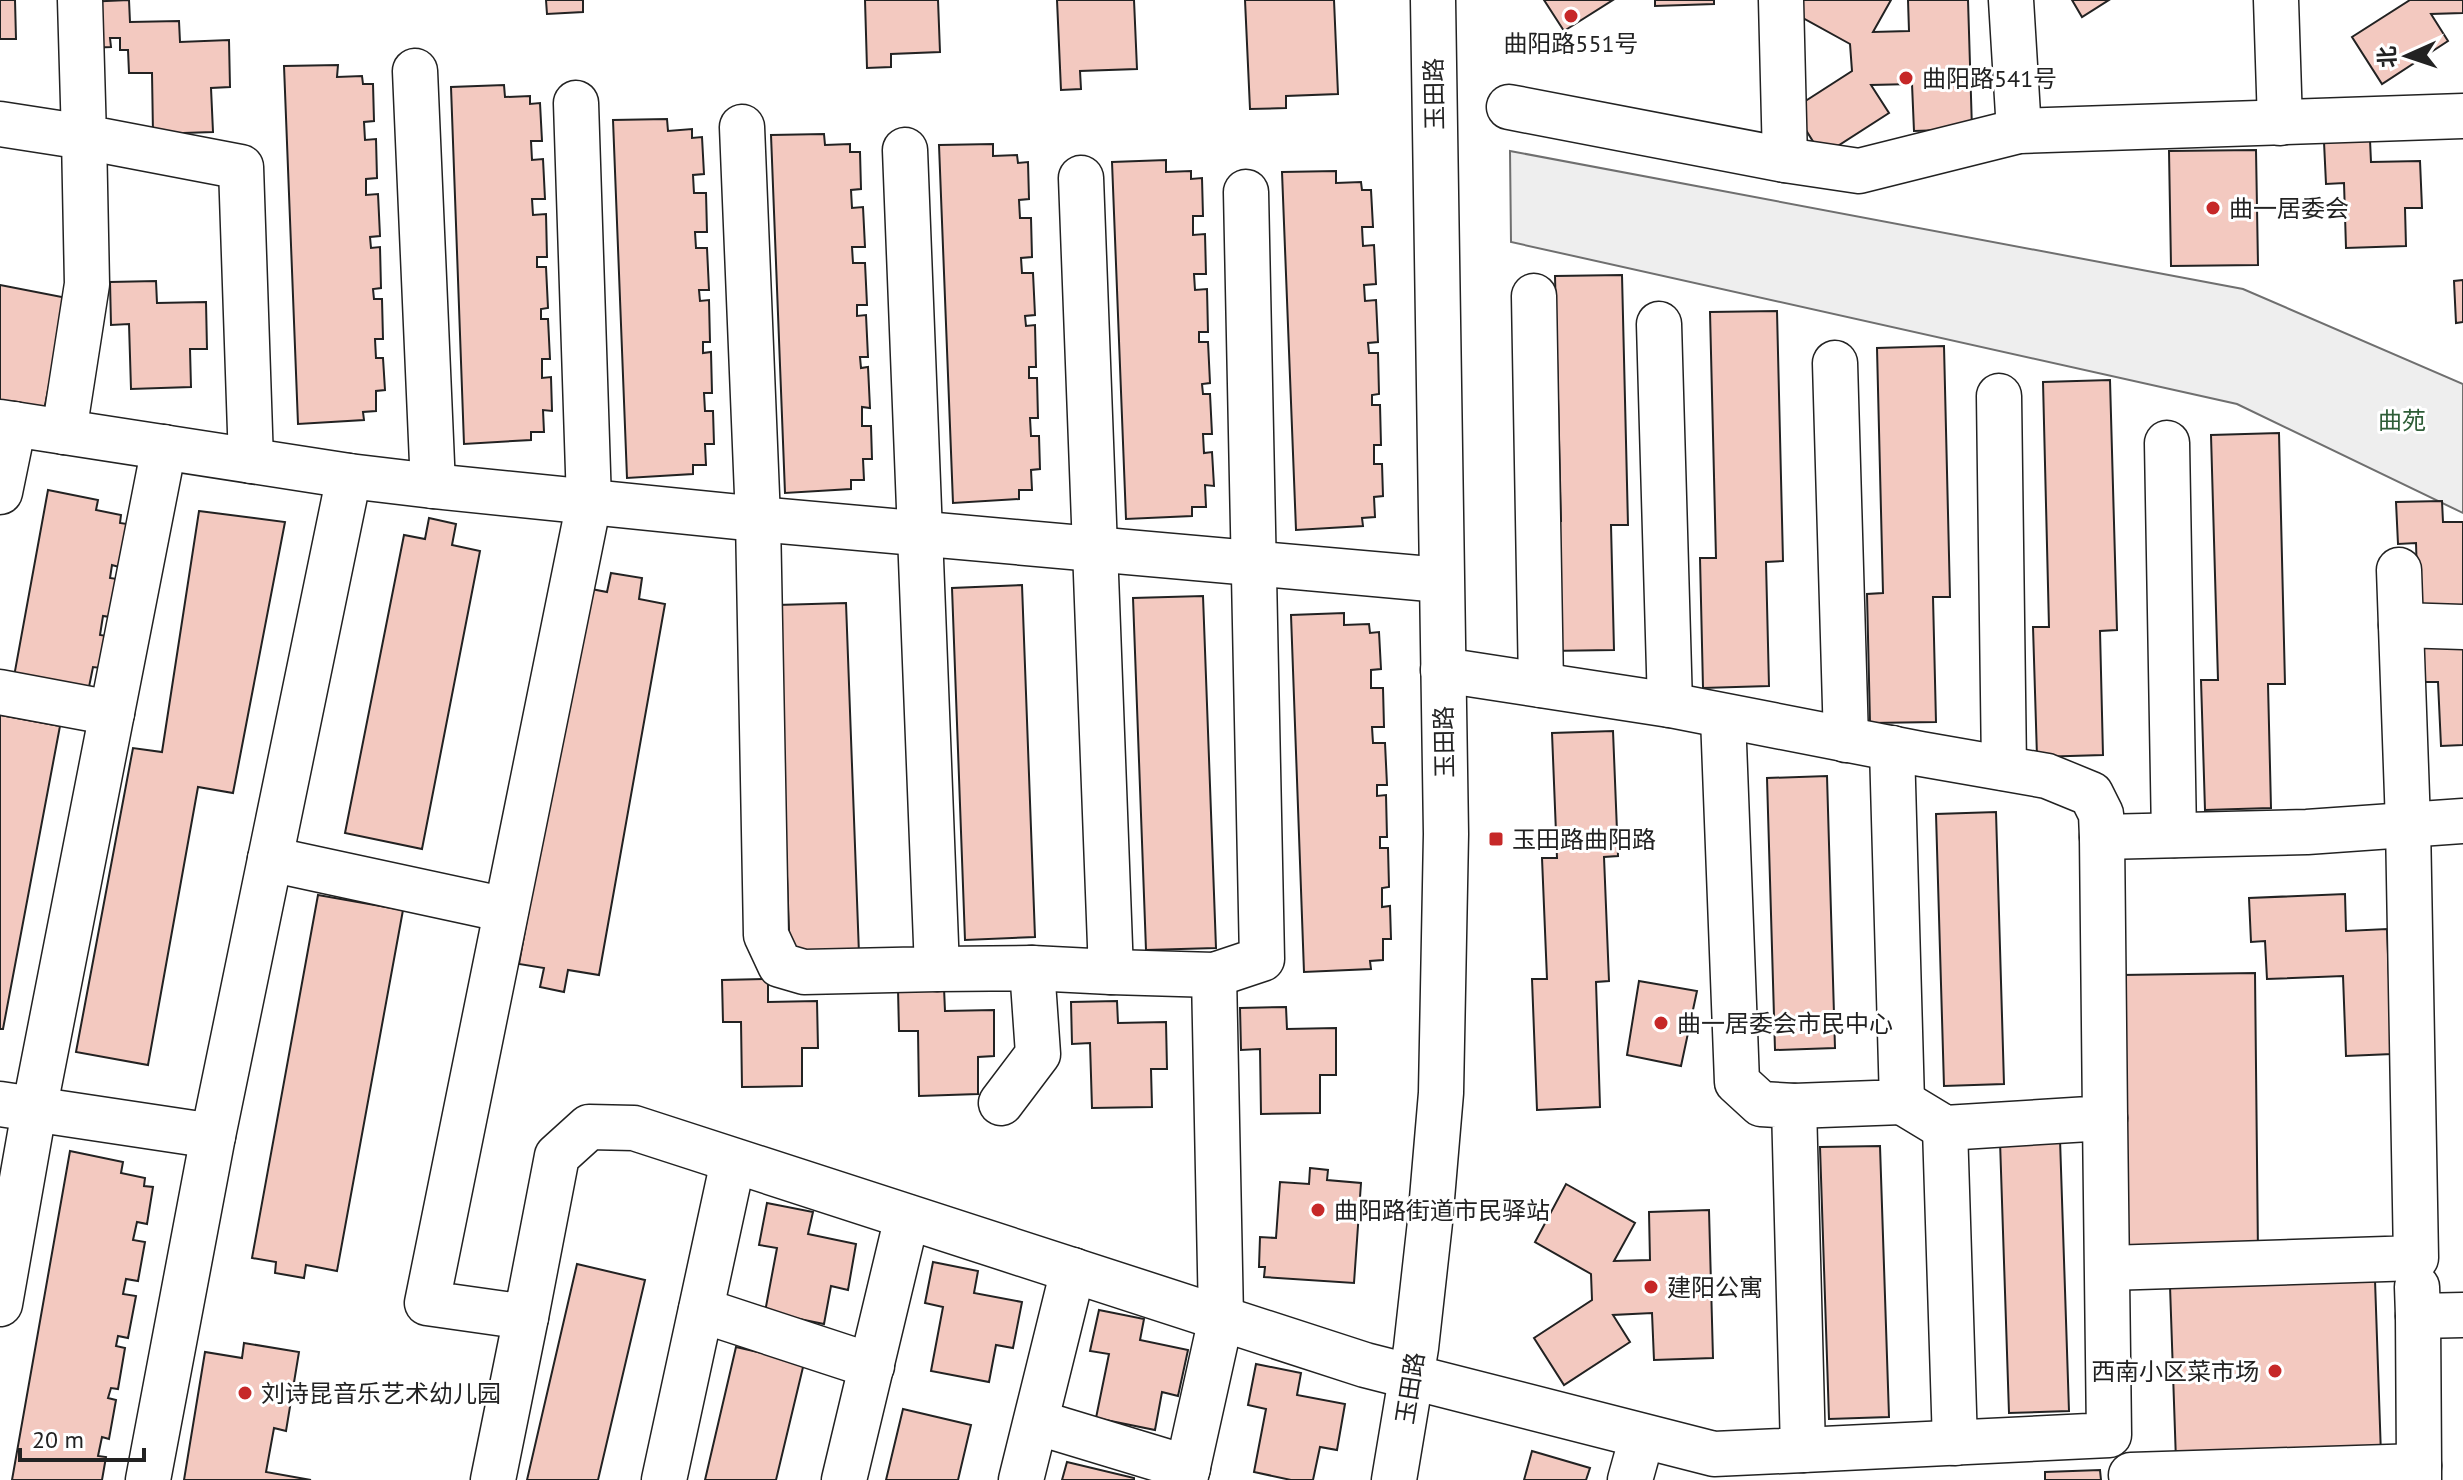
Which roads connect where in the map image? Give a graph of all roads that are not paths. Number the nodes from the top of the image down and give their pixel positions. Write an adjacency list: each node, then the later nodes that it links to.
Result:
1 (80, 0): 14 (street)
2 (1433, 0): 37 (street, 玉田路)
3 (1781, 0): 16 (street)
4 (2011, 0): 13 (street)
5 (2276, 0): 10 (street)
6 (415, 71): 29 (street)
7 (576, 103): 31 (street)
8 (1509, 107): 16 (street)
9 (2463, 116): 10 (street)
10 (2280, 123): 13 (street)
11 (0, 124): 14 (street)
12 (742, 127): 32 (street)
13 (2019, 131): 16 (street)
14 (84, 137): 24 (street); 27 (street)
15 (905, 150): 33 (street)
16 (1785, 160)
17 (1081, 178): 34 (street)
18 (1246, 192): 35 (street)
19 (1534, 296): 41 (street)
20 (1659, 324): 43 (street)
21 (1835, 363): 46 (street)
22 (1999, 396): 48 (street)
23 (7, 423): 24 (street); 30 (street)
24 (64, 432): 26 (street)
25 (2167, 443): 51 (street)
26 (164, 447): 27 (street); 44 (street)
27 (251, 461): 28 (street)
28 (349, 476): 29 (street); 53 (street)
29 (433, 486): 31 (street)
30 (0, 492)
31 (589, 502): 32 (street); 54 (street)
32 (758, 519): 33 (street); 56 (street)
33 (921, 533): 34 (street); 56 (street)
34 (1095, 547): 35 (street); 57 (street)
35 (1253, 563): 37 (street); 58 (street)
36 (2399, 570): 38 (street)
37 (1441, 580): 40 (street, 玉田路)
38 (2401, 625): 39 (street); 50 (street)
39 (2463, 627)
40 (1443, 670): 41 (street); 78 (street, 玉田路)
41 (1541, 685): 43 (street)
42 (0, 692): 44 (street)
43 (1670, 705): 45 (street)
44 (112, 713): 62 (street)
45 (1723, 717): 46 (street); 61 (street)
46 (1846, 740): 47 (street)
47 (1892, 748): 48 (street); 59 (street)
48 (2004, 768): 52 (street)
49 (2463, 821): 50 (street)
50 (2408, 824): 51 (street); 68 (street)
51 (2174, 835): 52 (street)
52 (2102, 837): 63 (street)
53 (270, 859): 54 (street); 65 (street)
54 (506, 910): 75 (street)
55 (1032, 968): 56 (street); 57 (street); 60 (street)
56 (937, 969)
57 (1111, 972): 58 (street)
58 (1214, 975): 76 (street)
59 (1902, 1102): 61 (street); 64 (street)
60 (1001, 1103)
61 (1794, 1106): 83 (street)
62 (17, 1108): 65 (street); 71 (street)
63 (2105, 1118): 64 (street); 69 (street)
64 (1945, 1128): 82 (street)
65 (213, 1136): 87 (street)
66 (733, 1161): 67 (street); 72 (street); 75 (street)
67 (907, 1217): 70 (street); 77 (street)
68 (2416, 1258): 69 (street); 74 (street)
69 (2108, 1268): 80 (street)
70 (1073, 1270): 76 (street); 79 (street)
71 (0, 1304)
72 (701, 1310): 77 (street); 89 (street)
73 (2463, 1315): 74 (street)
74 (2418, 1316): 84 (street)
75 (526, 1317): 88 (street)
76 (1221, 1318): 78 (street); 85 (street)
77 (872, 1366): 90 (street)
78 (1412, 1378): 81 (street); 92 (street, 玉田路)
79 (1036, 1422): 85 (street); 91 (street)
80 (2109, 1435): 82 (street); 86 (street)
81 (1642, 1437): 83 (street); 93 (street)
82 (1955, 1443): 83 (street)
83 (1803, 1450)
84 (2419, 1473): 86 (street)
85 (1186, 1474)
86 (2131, 1478)
87 (148, 1480)
88 (493, 1480)
89 (664, 1480)
90 (844, 1480)
91 (1021, 1480)
92 (1394, 1480)
93 (1630, 1480)

